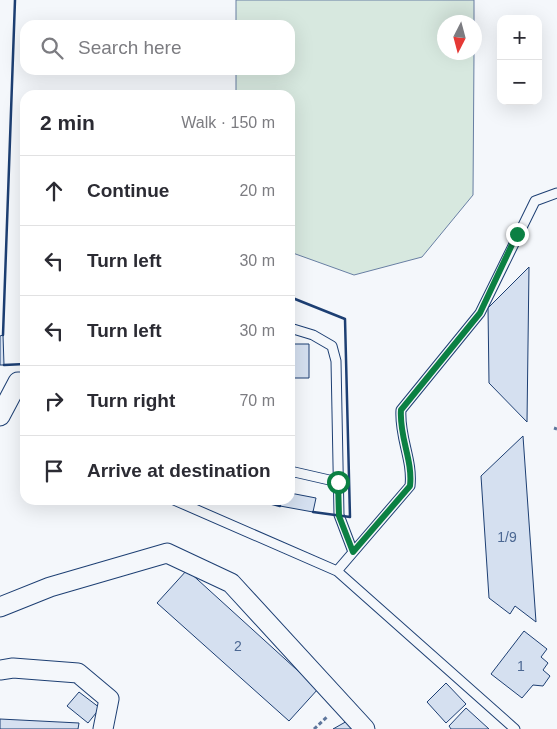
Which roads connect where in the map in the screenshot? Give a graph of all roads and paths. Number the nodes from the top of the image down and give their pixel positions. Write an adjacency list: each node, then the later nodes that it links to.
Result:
1 (557, 193): 8 (lane)
2 (295, 330): 6 (lane)
3 (20, 382): 4 (street)
4 (0, 416)
5 (295, 472): 6 (lane)
6 (338, 482): 8 (lane)
7 (185, 505): 9 (lane)
8 (353, 552): 9 (lane)
9 (337, 571): 14 (lane)
10 (0, 607): 13 (street)
11 (0, 670): 12 (street)
12 (103, 729)
13 (365, 729)
14 (515, 729)

